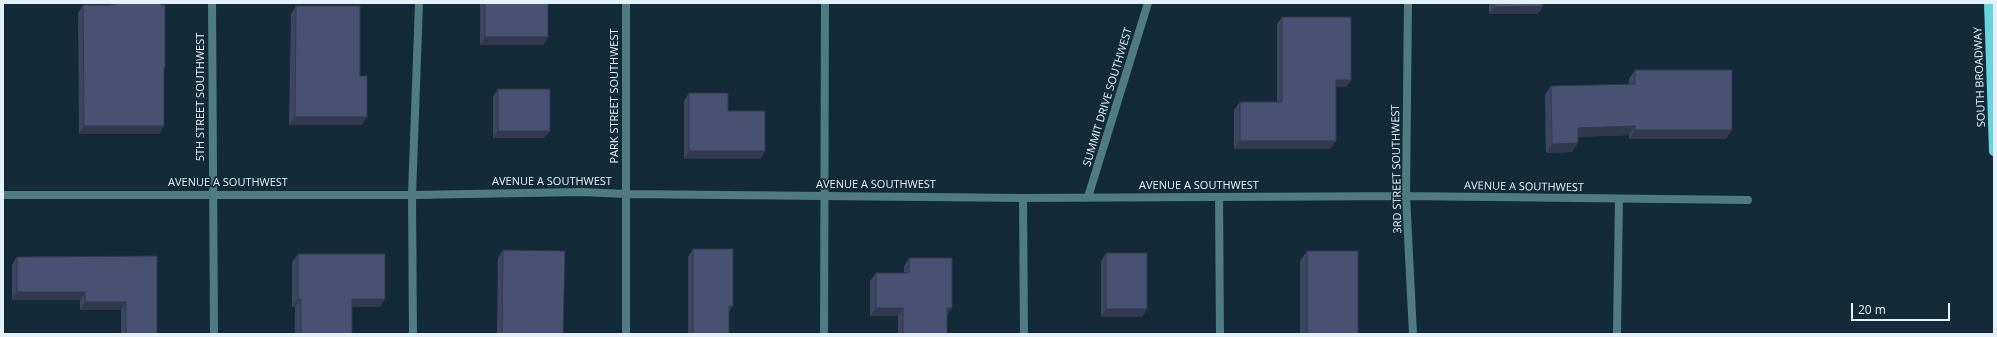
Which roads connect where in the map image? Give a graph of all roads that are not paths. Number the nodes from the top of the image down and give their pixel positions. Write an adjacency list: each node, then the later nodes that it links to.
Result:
1 (212, 3): 10 (street, 5TH STREET SOUTHWEST)
2 (419, 3): 12 (street)
3 (626, 3): 11 (street, PARK STREET SOUTHWEST)
4 (825, 3): 13 (street)
5 (1148, 3): 15 (street, SUMMIT DRIVE SOUTHWEST)
6 (1408, 3): 14 (street, 3RD STREET SOUTHWEST)
7 (1989, 3): 8 (main road, SOUTH BROADWAY)
8 (1994, 151)
9 (3, 194): 10 (street, AVENUE A SOUTHWEST)
10 (213, 194): 12 (street, AVENUE A SOUTHWEST); 20 (street, 5TH STREET SOUTHWEST)
11 (626, 194): 12 (street, AVENUE A SOUTHWEST); 13 (street, AVENUE A SOUTHWEST); 22 (street, PARK STREET SOUTHWEST)
12 (412, 195): 21 (street)
13 (824, 196): 16 (street, AVENUE A SOUTHWEST); 23 (street)
14 (1406, 196): 17 (street, AVENUE A SOUTHWEST); 18 (street, AVENUE A SOUTHWEST); 26 (street, 3RD STREET SOUTHWEST)
15 (1088, 197): 16 (street, AVENUE A SOUTHWEST); 17 (street, AVENUE A SOUTHWEST)
16 (1023, 198): 24 (street)
17 (1219, 198): 25 (street)
18 (1619, 199): 19 (street, AVENUE A SOUTHWEST); 27 (street)
19 (1748, 200)
20 (214, 334)
21 (413, 334)
22 (626, 334)
23 (824, 334)
24 (1024, 334)
25 (1220, 334)
26 (1413, 334)
27 (1617, 334)

